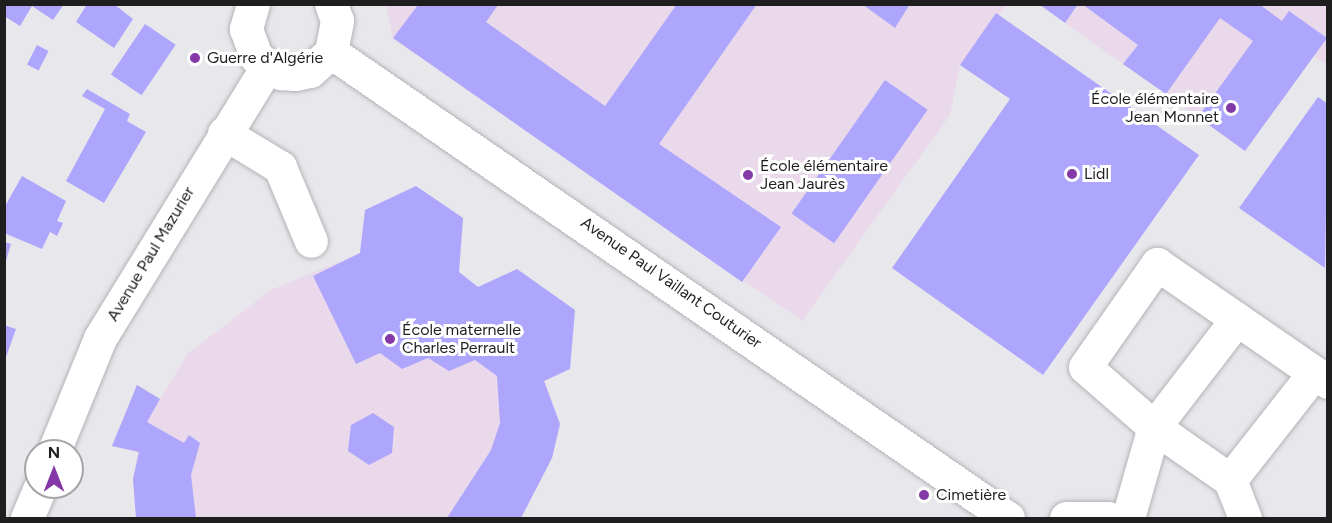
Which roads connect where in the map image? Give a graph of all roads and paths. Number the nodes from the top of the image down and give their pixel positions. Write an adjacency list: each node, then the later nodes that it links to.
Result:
1 (253, 4): 4 (street)
2 (331, 4): 3 (street)
3 (331, 52): 4 (street); 14 (street, Avenue Paul Vaillant Couturier)
4 (267, 67): 5 (street, Avenue Paul Mazurier)
5 (224, 133): 6 (street); 10 (street, Avenue Paul Mazurier)
6 (311, 241)
7 (1237, 319): 8 (street); 9 (street); 9 (street)
8 (1321, 377): 11 (street)
9 (1154, 427): 11 (street); 17 (street)
10 (59, 439)
11 (1230, 480): 18 (street)
12 (35, 499): 13 (street)
13 (27, 519)
14 (1008, 519)
15 (1066, 519): 16 (street)
16 (1108, 519)
17 (1128, 519)
18 (1245, 519)

